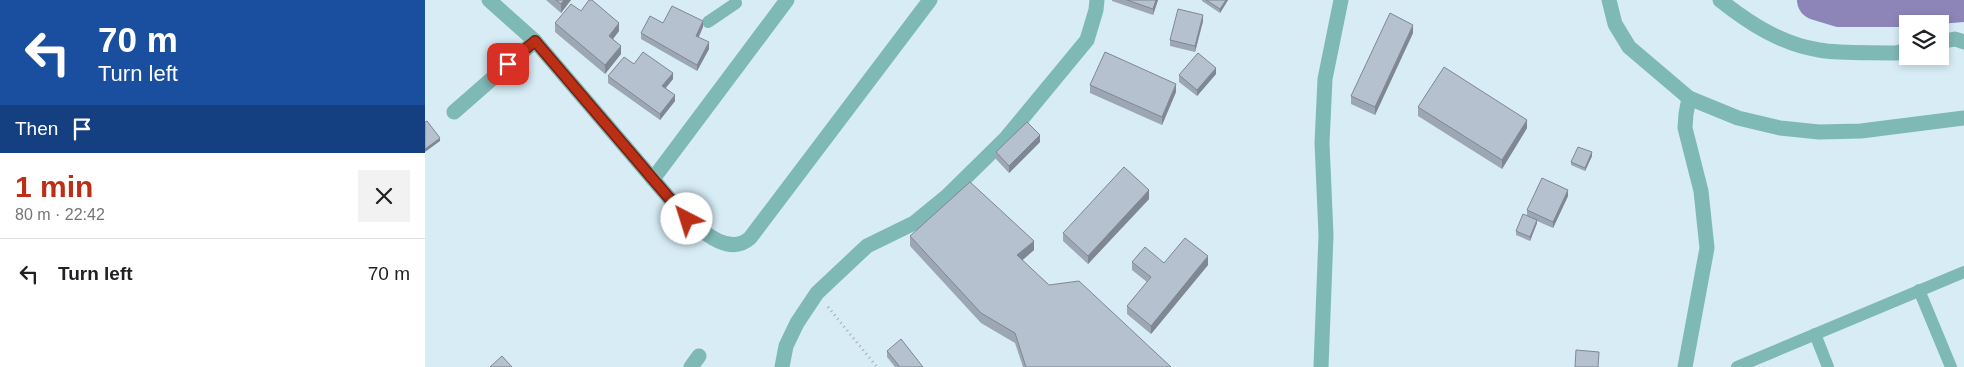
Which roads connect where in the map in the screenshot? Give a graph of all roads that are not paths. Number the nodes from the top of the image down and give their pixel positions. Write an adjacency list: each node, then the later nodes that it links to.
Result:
1 (489, 0): 11 (street)
2 (735, 0): 9 (lane)
3 (787, 0): 17 (street)
4 (930, 0): 17 (street)
5 (1097, 0): 21 (street)
6 (1341, 0): 22 (street)
7 (1609, 0): 14 (street)
8 (1720, 0): 13 (street)
9 (708, 22)
10 (1949, 40): 12 (street)
11 (535, 41): 15 (street); 17 (street)
12 (1964, 42)
13 (1899, 52)
14 (1689, 98): 16 (street); 23 (street)
15 (454, 112)
16 (1964, 118)
17 (653, 179)
18 (1964, 272): 19 (lane)
19 (1919, 290): 20 (lane); 26 (lane)
20 (1815, 334): 24 (lane); 25 (lane)
21 (782, 367)
22 (1321, 367)
23 (1685, 367)
24 (1737, 367)
25 (1828, 367)
26 (1951, 367)

